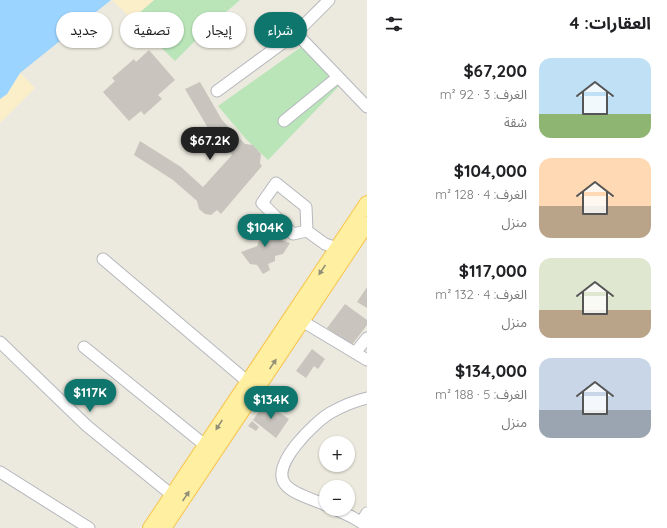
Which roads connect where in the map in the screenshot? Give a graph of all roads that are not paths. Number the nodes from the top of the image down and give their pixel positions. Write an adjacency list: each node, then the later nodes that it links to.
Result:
1 (329, 0): 2 (street)
2 (307, 22)
3 (307, 45): 5 (street)
4 (276, 48): 6 (street)
5 (338, 77): 7 (street); 8 (street)
6 (217, 91)
7 (367, 107)
8 (284, 121)
9 (367, 203): 12 (main road)
10 (367, 224): 14 (main road)
11 (307, 231): 11 (street); 12 (street)
12 (337, 248): 20 (main road, one-way to 20)
13 (103, 259): 20 (street)
14 (302, 321): 18 (street); 30 (main road, one-way to 14)
15 (367, 338): 18 (street)
16 (0, 342): 24 (street)
17 (84, 347): 22 (street)
18 (356, 353): 19 (street)
19 (367, 360)
20 (248, 382): 22 (main road, one-way to 22)
21 (367, 398): 25 (street)
22 (206, 446): 24 (main road)
23 (0, 472): 28 (street)
24 (172, 495): 29 (main road)
25 (319, 502)
26 (354, 516): 27 (street)
27 (365, 520)
28 (89, 528)
29 (150, 528)
30 (164, 528)

